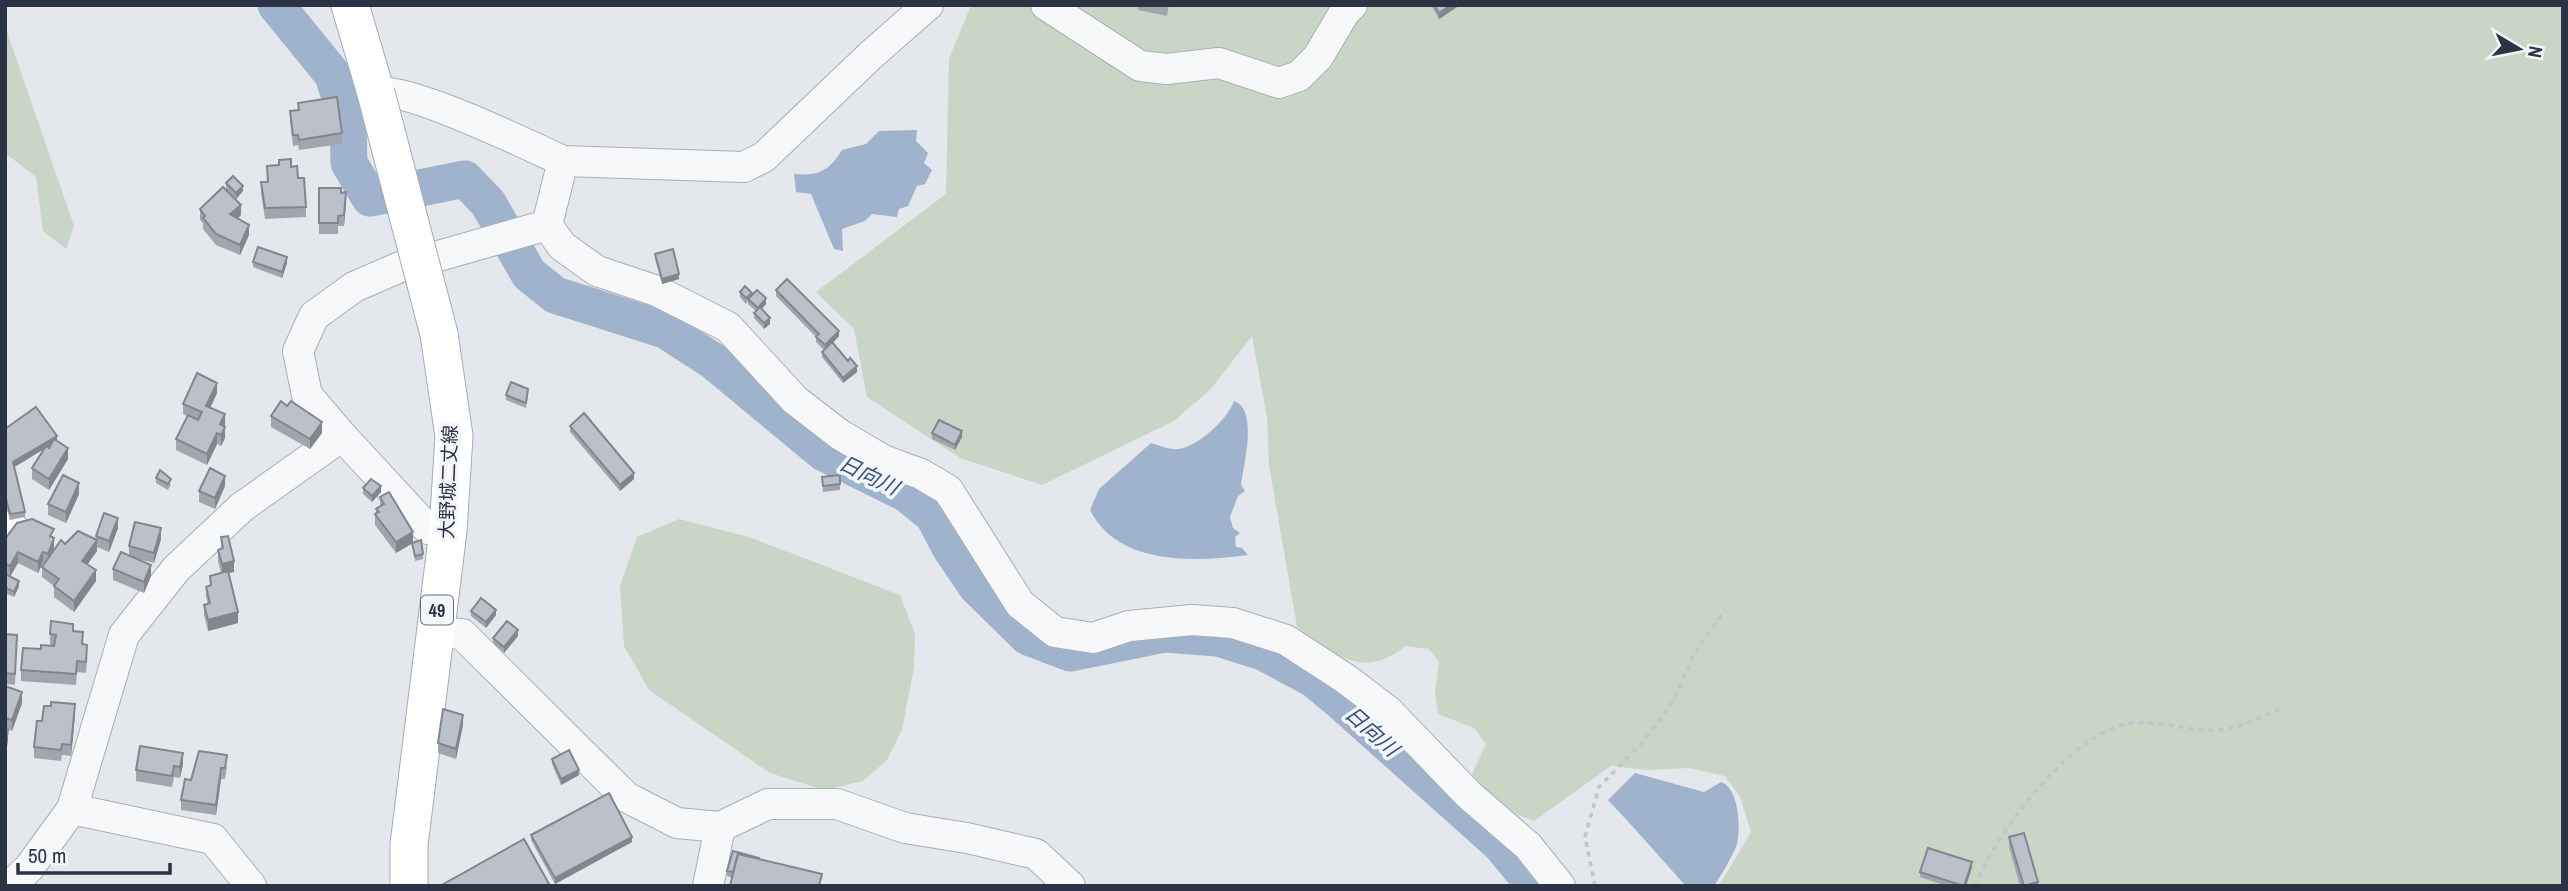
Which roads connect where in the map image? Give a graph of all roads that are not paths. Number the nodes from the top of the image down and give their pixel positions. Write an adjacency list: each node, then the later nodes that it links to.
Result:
1 (350, 5): 5 (main road, 大野城二丈線 / 49)
2 (928, 5): 6 (street)
3 (1046, 5): 4 (street)
4 (1352, 5)
5 (376, 93): 6 (street); 9 (main road, 大野城二丈線 / 49, bridge)
6 (563, 161): 7 (street)
7 (539, 227): 8 (street); 19 (street)
8 (342, 436): 9 (street); 11 (street)
9 (448, 531): 10 (main road, 大野城二丈線 / 49)
10 (435, 632): 12 (street); 16 (main road, 大野城二丈線 / 49)
11 (72, 809): 14 (street); 15 (street)
12 (720, 827): 17 (street); 18 (street)
13 (5, 881): 14 (street)
14 (9, 886)
15 (251, 886)
16 (409, 886)
17 (708, 886)
18 (1070, 886)
19 (1560, 886)

